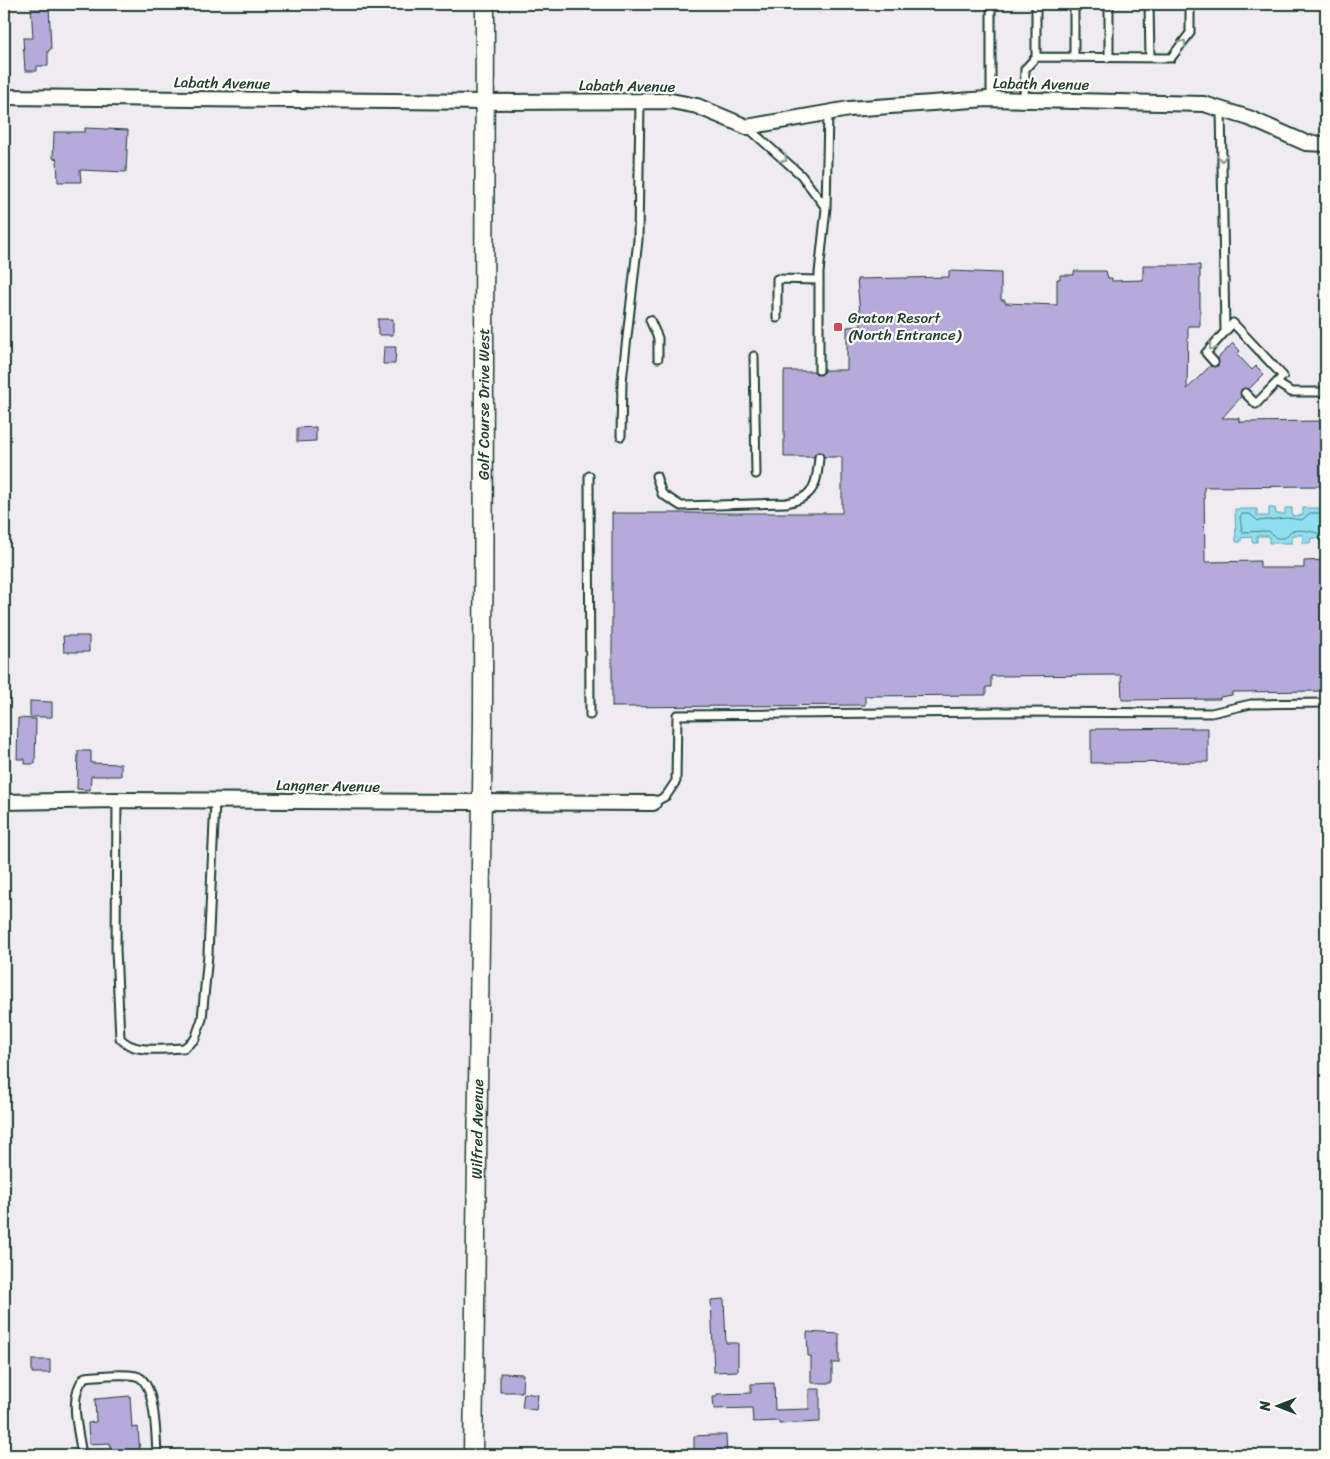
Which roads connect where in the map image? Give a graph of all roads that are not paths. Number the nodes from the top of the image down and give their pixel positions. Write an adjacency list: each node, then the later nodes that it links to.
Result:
1 (485, 4): 17 (street, Golf Course Drive West)
2 (992, 4): 14 (lane)
3 (1036, 4): 9 (lane)
4 (1074, 4): 10 (lane)
5 (1110, 4): 11 (lane)
6 (1149, 4): 12 (lane)
7 (1190, 4): 12 (lane, one-way to 7)
8 (4, 11): 13 (lane)
9 (1036, 57): 10 (lane); 15 (lane)
10 (1074, 58): 11 (lane)
11 (1109, 58): 12 (lane)
12 (1150, 58)
13 (4, 97): 17 (street, Labath Avenue)
14 (991, 99): 15 (street, Labath Avenue); 19 (street, Labath Avenue)
15 (1024, 99): 18 (street, Labath Avenue)
16 (640, 101): 17 (street, Labath Avenue); 20 (street, Labath Avenue); 34 (lane)
17 (485, 102): 45 (street, Golf Course Drive West)
18 (1221, 109): 21 (street, Labath Avenue); 26 (lane, one-way to 26)
19 (828, 113): 20 (street, Labath Avenue); 22 (lane)
20 (747, 127): 22 (lane, one-way to 22)
21 (1326, 144)
22 (826, 208): 23 (lane)
23 (820, 280): 24 (lane); 30 (lane)
24 (777, 318)
25 (650, 320): 28 (lane)
26 (1225, 331): 29 (lane, one-way to 29); 31 (lane)
27 (754, 356): 36 (lane)
28 (658, 358)
29 (1214, 362)
30 (819, 370)
31 (1277, 383): 32 (lane); 33 (lane)
32 (1326, 392)
33 (1245, 393)
34 (621, 436)
35 (820, 457): 38 (lane)
36 (756, 474)
37 (589, 476): 40 (lane)
38 (656, 476)
39 (1326, 703): 44 (lane)
40 (590, 715)
41 (117, 800): 42 (street, Langner Avenue); 42 (lane); 43 (street, Langner Avenue)
42 (215, 801): 45 (street, Langner Avenue)
43 (4, 802)
44 (653, 802): 45 (street, Langner Avenue)
45 (483, 803): 48 (street, Wilfred Avenue)
46 (82, 1455): 47 (lane)
47 (157, 1455)
48 (473, 1455)

